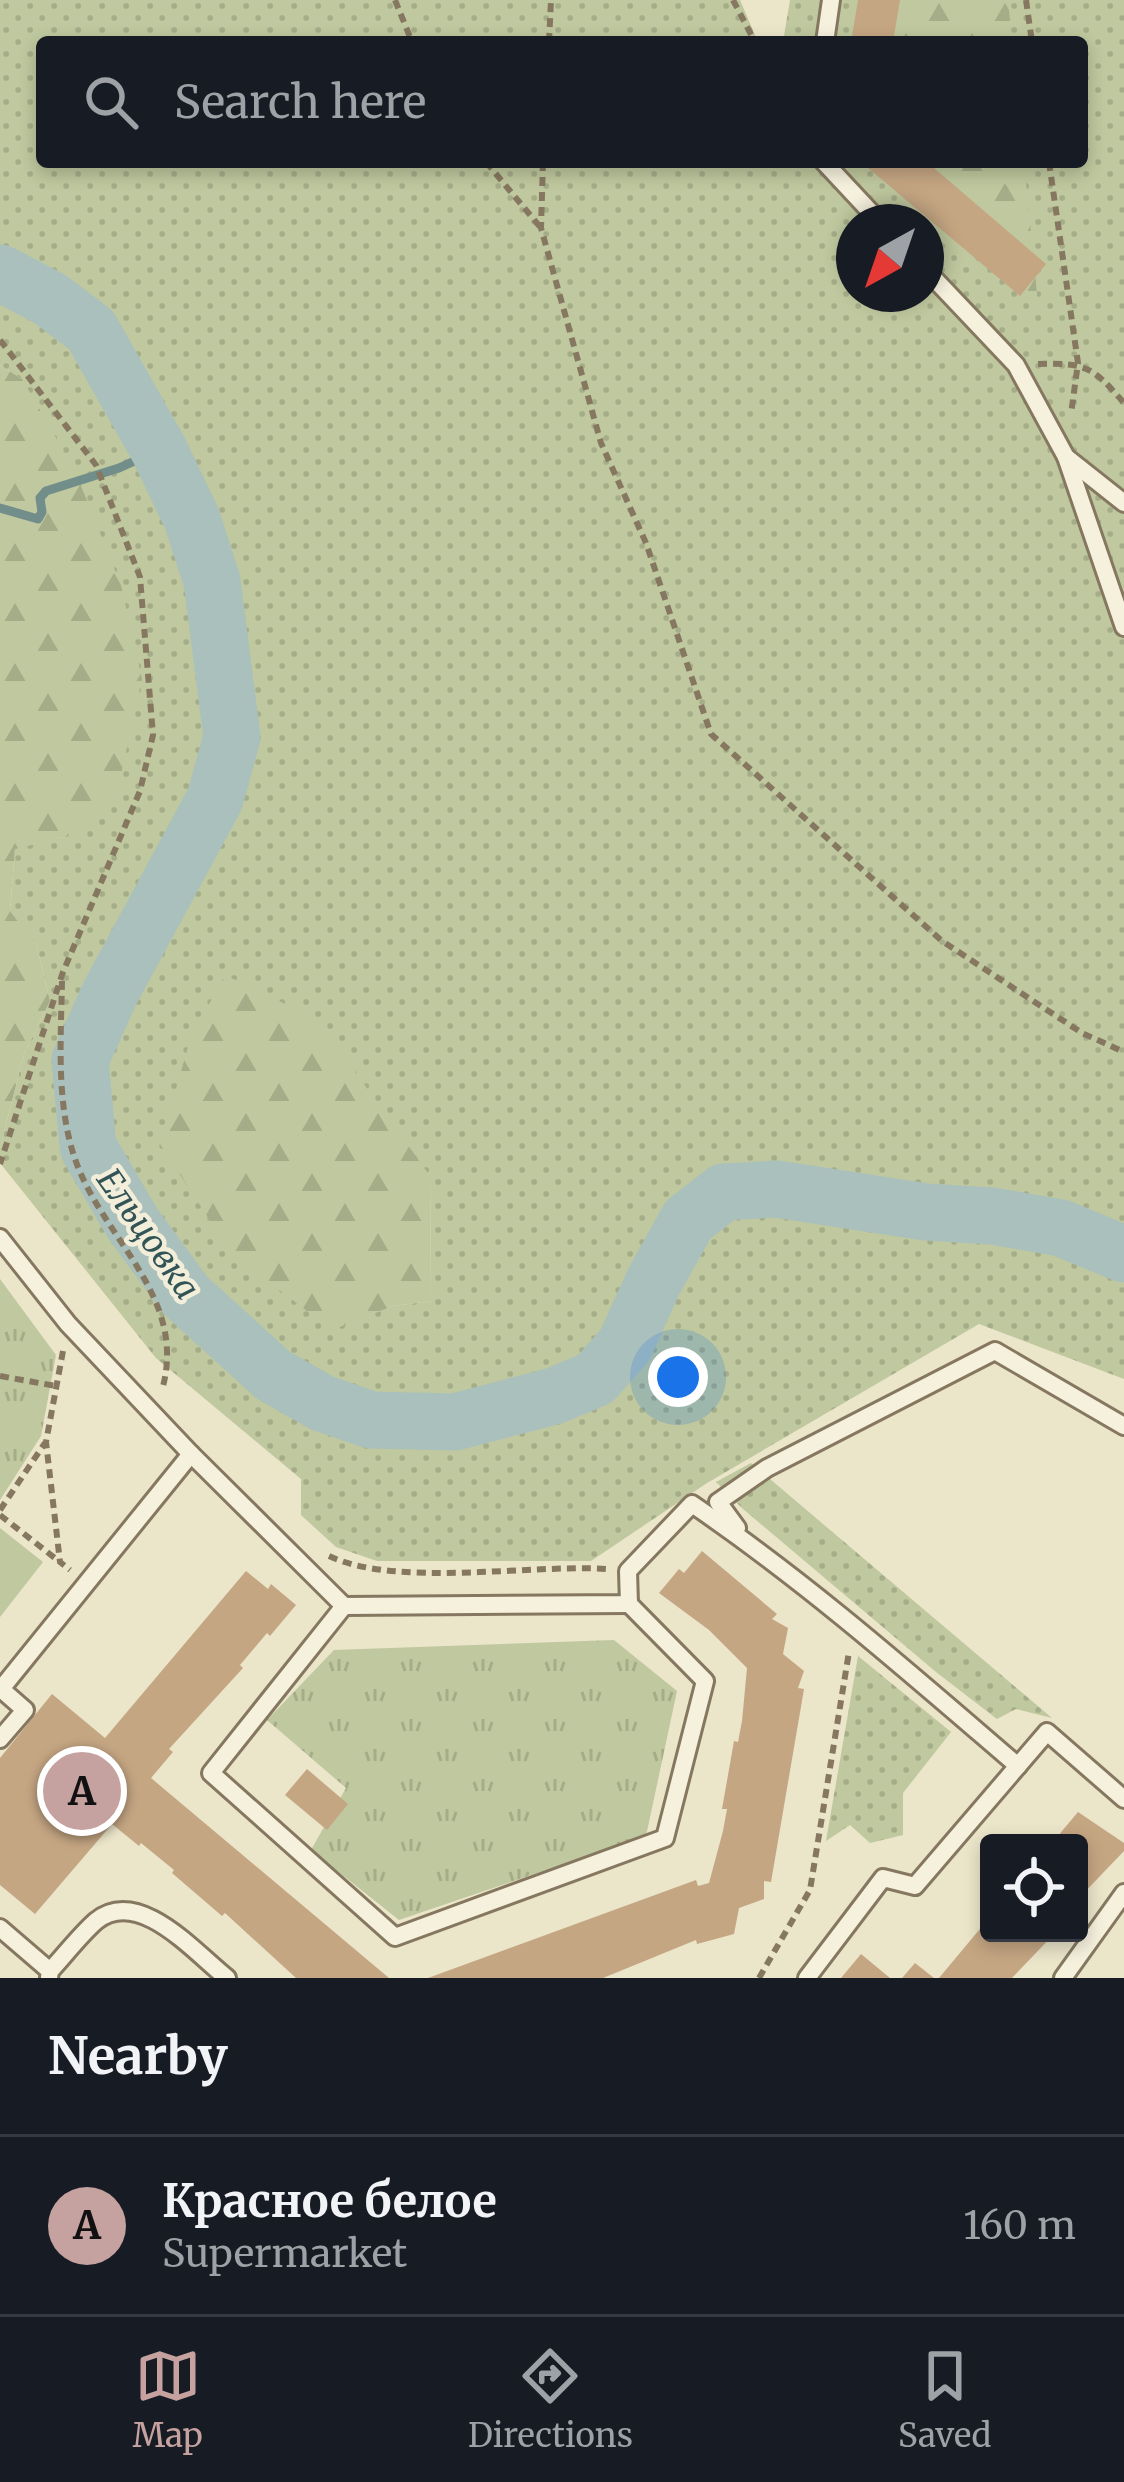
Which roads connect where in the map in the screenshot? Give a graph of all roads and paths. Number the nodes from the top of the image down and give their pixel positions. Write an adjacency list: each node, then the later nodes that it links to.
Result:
1 (395, 0): 6 (path)
2 (551, 0): 7 (path)
3 (733, 0): 8 (path)
4 (831, 0): 9 (lane)
5 (1026, 0): 10 (path)
6 (410, 36)
7 (549, 36)
8 (752, 36)
9 (826, 36)
10 (1031, 36)
11 (491, 168): 16 (path)
12 (543, 168): 16 (path)
13 (830, 168): 15 (lane)
14 (1050, 168): 19 (path)
15 (863, 204)
16 (541, 229): 26 (path)
17 (944, 289): 20 (lane)
18 (0, 340): 25 (path)
19 (1078, 363): 20 (path); 21 (path); 22 (path)
20 (1016, 365): 22 (lane)
21 (1124, 403)
22 (1066, 457): 23 (lane); 24 (lane)
23 (1124, 503)
24 (1124, 627)
25 (63, 972): 27 (path); 33 (path)
26 (1124, 1052)
27 (0, 1164)
28 (0, 1238): 29 (lane)
29 (68, 1324): 32 (path); 37 (lane)
30 (0, 1376): 32 (path)
31 (148, 1376): 33 (path)
32 (56, 1386): 36 (path)
33 (162, 1390): 34 (path)
34 (172, 1399)
35 (1124, 1426): 39 (lane)
36 (46, 1442): 38 (path); 41 (path)
37 (190, 1454): 43 (lane); 45 (lane)
38 (0, 1513): 41 (path)
39 (748, 1543): 42 (lane); 46 (lane)
40 (329, 1556): 42 (path)
41 (60, 1562): 43 (path)
42 (628, 1571): 44 (lane)
43 (86, 1583): 47 (lane)
44 (629, 1604): 45 (lane); 45 (lane)
45 (344, 1606)
46 (853, 1625): 48 (lane); 54 (path)
47 (0, 1739)
48 (1018, 1766): 49 (lane); 55 (lane)
49 (1124, 1799)
50 (1124, 1893): 56 (lane)
51 (0, 1928): 52 (lane)
52 (50, 1974): 53 (lane)
53 (227, 1978)
54 (759, 1978)
55 (807, 1978)
56 (1063, 1978)

